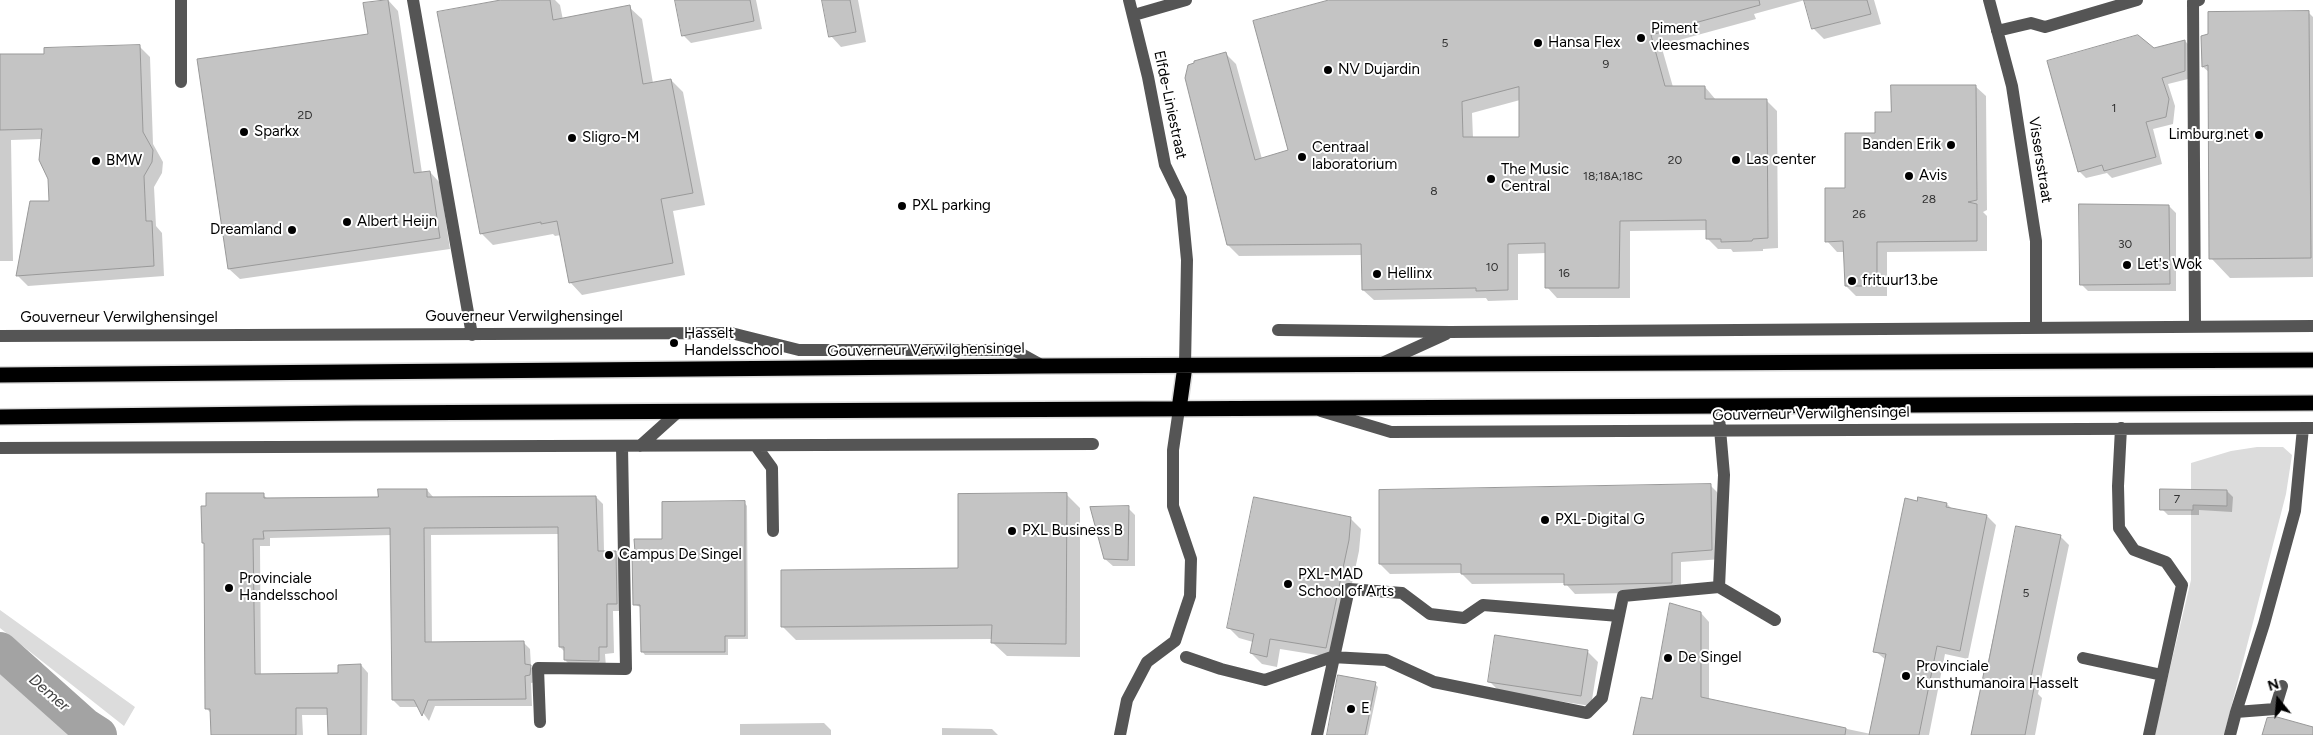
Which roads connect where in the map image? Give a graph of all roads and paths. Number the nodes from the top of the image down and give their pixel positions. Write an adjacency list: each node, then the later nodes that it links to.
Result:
1 (181, 0): 10 (street)
2 (413, 0): 16 (street)
3 (1129, 0): 8 (street, Elfde-Liniestraat)
4 (1186, 0): 8 (street)
5 (1989, 0): 9 (street, Vissersstraat)
6 (2137, 0): 9 (street)
7 (2199, 0): 13 (street)
8 (1134, 16): 20 (street, Elfde-Liniestraat)
9 (1997, 31): 12 (street, Vissersstraat)
10 (181, 82)
11 (2313, 326): 13 (street, Gouverneur Verwilghensingel)
12 (2036, 327): 13 (street, Gouverneur Verwilghensingel); 15 (street, Gouverneur Verwilghensingel)
13 (2195, 327)
14 (1278, 330): 15 (street, Gouverneur Verwilghensingel)
15 (1450, 332): 21 (street, Gouverneur Verwilghensingel)
16 (472, 335): 17 (street, Gouverneur Verwilghensingel); 19 (street, Gouverneur Verwilghensingel)
17 (0, 336)
18 (2313, 360): 21 (highway, Gouverneur Verwilghensingel)
19 (1043, 366): 20 (highway, Gouverneur Verwilghensingel); 22 (highway, Gouverneur Verwilghensingel)
20 (1185, 366): 21 (highway, Gouverneur Verwilghensingel); 26 (highway)
21 (1375, 366)
22 (0, 375)
23 (2313, 403): 24 (highway, Gouverneur Verwilghensingel)
24 (1718, 406): 25 (highway, Gouverneur Verwilghensingel); 31 (street)
25 (1314, 408): 26 (highway, Gouverneur Verwilghensingel); 31 (street, Gouverneur Verwilghensingel)
26 (1179, 410): 27 (highway, Gouverneur Verwilghensingel); 48 (street)
27 (678, 412): 28 (highway, Gouverneur Verwilghensingel); 34 (street)
28 (0, 417)
29 (2121, 428): 30 (street, Gouverneur Verwilghensingel); 31 (street, Gouverneur Verwilghensingel); 44 (street)
30 (2308, 428): 46 (street)
31 (1720, 432): 38 (street)
32 (1092, 444): 35 (street)
33 (622, 446): 34 (street); 36 (street); 47 (street)
34 (640, 446): 35 (street)
35 (756, 446): 37 (street)
36 (0, 448)
37 (773, 531)
38 (1719, 587): 39 (street); 40 (street)
39 (1619, 616): 42 (street); 42 (street)
40 (1775, 620)
41 (1186, 657): 42 (street)
42 (1332, 657): 49 (street)
43 (2083, 658): 44 (street)
44 (2162, 676): 50 (street)
45 (2282, 686): 46 (street)
46 (2236, 712): 51 (street)
47 (540, 722)
48 (1120, 735)
49 (1317, 735)
50 (2149, 735)
51 (2230, 735)

